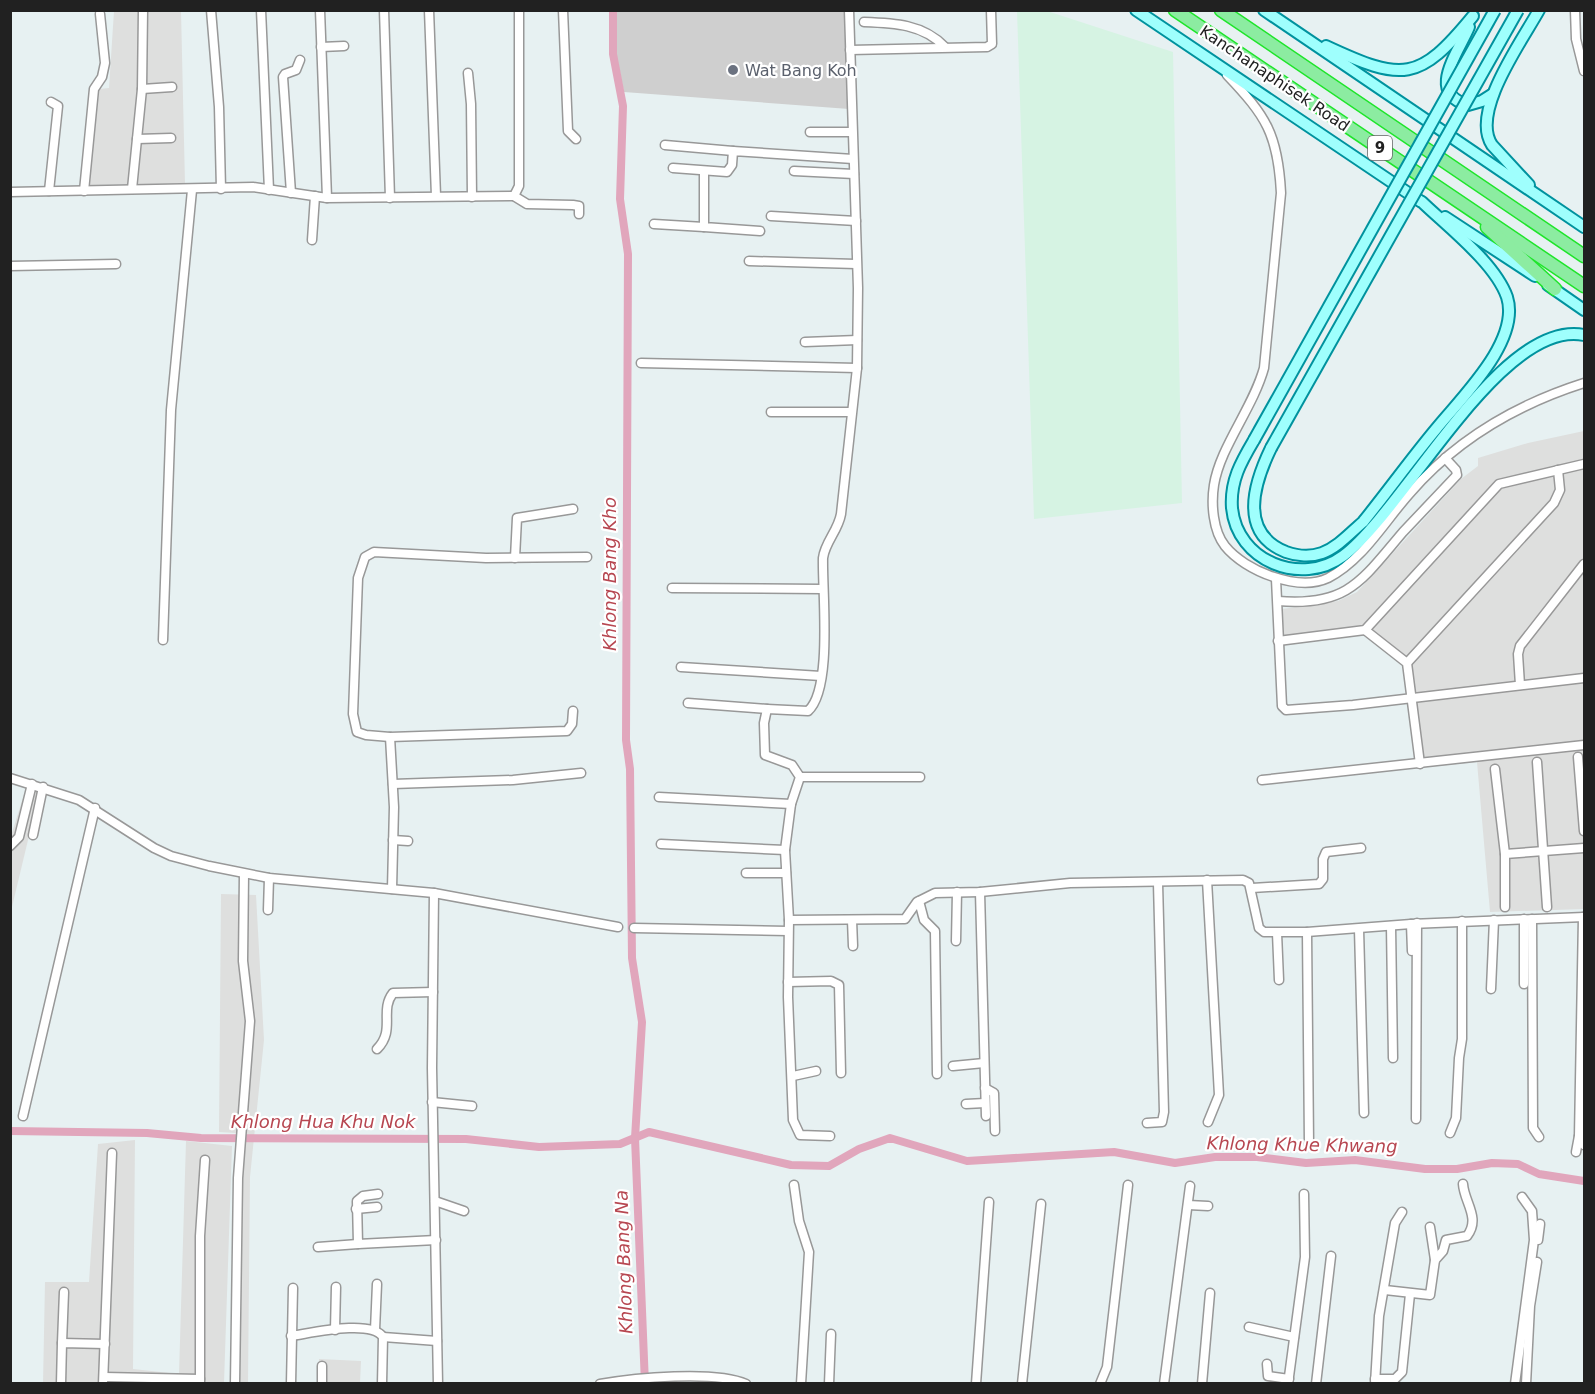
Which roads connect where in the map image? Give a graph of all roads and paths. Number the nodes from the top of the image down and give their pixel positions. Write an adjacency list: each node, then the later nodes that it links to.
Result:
1 (143, 10): 33 (street)
2 (211, 10): 49 (street)
3 (261, 10): 51 (street)
4 (320, 10): 25 (street)
5 (384, 10): 61 (street)
6 (429, 10): 57 (street)
7 (519, 10): 58 (street)
8 (563, 10): 40 (street)
9 (849, 10): 27 (street)
10 (991, 10): 26 (street)
11 (1136, 10): 29 (main road)
12 (1175, 10): 64 (highway, Kanchanaphisek Road / 9)
13 (1221, 10): 73 (highway, Kanchanaphisek Road / 9)
14 (1264, 10): 22 (main road)
15 (1495, 10): 81 (main road, bridge)
16 (1518, 10): 63 (main road, bridge)
17 (1539, 10): 34 (main road)
18 (1575, 10): 23 (street)
19 (1475, 13): 22 (main road); 34 (main road)
20 (100, 14): 52 (street)
21 (864, 22): 26 (street)
22 (1298, 34): 62 (main road)
23 (1580, 39): 30 (street)
24 (344, 46): 25 (street)
25 (321, 47): 60 (street)
26 (945, 47): 27 (street)
27 (850, 50): 37 (street)
28 (300, 60): 55 (street)
29 (1220, 68): 63 (main road); 96 (street)
30 (1584, 71)
31 (468, 73): 59 (street)
32 (172, 87): 33 (street)
33 (142, 89): 39 (street)
34 (1493, 94): 62 (main road)
35 (51, 102): 54 (street)
36 (810, 132): 37 (street)
37 (852, 132): 43 (street)
38 (171, 138): 39 (street)
39 (137, 139): 48 (street)
40 (576, 139)
41 (665, 145): 42 (street)
42 (733, 151): 43 (street); 46 (street)
43 (853, 159): 47 (street)
44 (673, 168): 46 (street)
45 (794, 171): 47 (street)
46 (704, 172): 69 (street)
47 (854, 174): 67 (street)
48 (132, 189): 50 (street); 52 (street)
49 (222, 189): 50 (street); 51 (street)
50 (192, 190): 101 (street)
51 (269, 190): 55 (street)
52 (84, 191): 54 (street)
53 (10, 192): 54 (street)
54 (49, 192)
55 (291, 193): 56 (street)
56 (315, 196): 60 (street); 72 (street)
57 (436, 196): 59 (street); 61 (street)
58 (514, 196): 59 (street); 65 (street)
59 (472, 197)
60 (327, 198): 61 (street)
61 (390, 198)
62 (1544, 201): 70 (main road)
63 (1422, 202): 79 (main road)
64 (1473, 211): 78 (highway, Kanchanaphisek Road / 9); 79 (highway)
65 (579, 214)
66 (771, 216): 67 (street)
67 (856, 222): 76 (street)
68 (654, 224): 69 (street)
69 (704, 227): 71 (street)
70 (1584, 227)
71 (760, 231)
72 (312, 240)
73 (1584, 256)
74 (749, 261): 76 (street)
75 (116, 264): 77 (street)
76 (856, 264): 82 (street)
77 (10, 266)
78 (1584, 286)
79 (1555, 289): 80 (main road)
80 (1584, 310)
81 (1584, 335)
82 (857, 340): 83 (street); 85 (street)
83 (805, 342)
84 (641, 363): 85 (street)
85 (857, 368): 88 (street)
86 (1584, 382): 89 (street)
87 (771, 412): 88 (street)
88 (851, 412): 98 (street)
89 (1445, 458): 96 (street); 99 (street)
90 (1584, 464): 91 (street)
91 (1558, 470): 100 (street); 103 (street)
92 (573, 509): 94 (street)
93 (587, 557): 94 (street)
94 (514, 558): 112 (street)
95 (1584, 564): 107 (street)
96 (1276, 579): 99 (street)
97 (672, 588): 98 (street)
98 (822, 589): 105 (street)
99 (1278, 601): 102 (street)
100 (1365, 630): 102 (street); 103 (street)
101 (163, 640)
102 (1278, 641): 108 (street)
103 (1407, 663): 108 (street)
104 (681, 667): 105 (street)
105 (820, 676): 110 (street)
106 (1584, 678): 107 (street)
107 (1520, 685): 108 (street)
108 (1410, 698): 116 (street)
109 (688, 703): 110 (street)
110 (767, 709): 119 (street)
111 (573, 711): 112 (street)
112 (390, 737): 124 (street)
113 (1584, 745): 116 (street)
114 (1578, 757): 129 (street)
115 (1537, 762): 138 (street)
116 (1420, 764): 122 (street)
117 (1495, 769): 139 (street)
118 (581, 773): 124 (street)
119 (800, 777): 120 (street); 127 (street)
120 (920, 777)
121 (10, 778): 123 (street)
122 (1262, 780)
123 (32, 784): 125 (street); 134 (street)
124 (393, 784): 131 (street)
125 (43, 787): 128 (street); 130 (street)
126 (659, 796): 127 (street)
127 (791, 804): 137 (street)
128 (95, 808): 142 (street); 193 (street)
129 (1584, 831)
130 (33, 835)
131 (393, 840): 132 (street); 147 (street)
132 (408, 841)
133 (661, 844): 137 (street)
134 (10, 846)
135 (1361, 848): 146 (street)
136 (1584, 848): 138 (street)
137 (785, 850): 141 (street)
138 (1545, 851): 139 (street); 153 (street)
139 (1504, 854): 152 (street)
140 (746, 873): 141 (street)
141 (786, 873): 157 (street)
142 (244, 874): 143 (street); 256 (street)
143 (269, 878): 147 (street); 154 (street)
144 (1207, 880): 145 (street); 146 (street); 196 (street)
145 (1158, 883): 149 (street); 197 (street)
146 (1251, 888): 168 (street)
147 (392, 889): 150 (street)
148 (957, 892): 149 (street); 151 (street); 169 (street)
149 (980, 892): 180 (street)
150 (434, 893): 163 (street); 175 (street)
151 (919, 901): 158 (street); 184 (street)
152 (1505, 907)
153 (1547, 907)
154 (268, 910)
155 (1584, 917): 156 (street); 178 (street)
156 (1528, 919): 159 (street); 173 (street); 202 (street)
157 (789, 920): 158 (street); 166 (street)
158 (852, 920): 170 (street)
159 (1494, 920): 160 (street); 174 (street)
160 (1462, 921): 161 (street); 199 (street)
161 (1414, 923): 162 (street); 176 (street); 195 (street)
162 (1391, 926): 165 (street); 179 (street)
163 (618, 927)
164 (634, 928): 166 (street)
165 (1359, 929): 167 (street); 192 (street)
166 (788, 931): 172 (street)
167 (1307, 932): 168 (street); 203 (street)
168 (1277, 933): 171 (street)
169 (956, 941)
170 (853, 946)
171 (1279, 980)
172 (788, 982): 183 (street); 185 (street)
173 (1524, 984)
174 (1491, 989)
175 (433, 993): 177 (street); 188 (street)
176 (1412, 1038)
177 (377, 1049)
178 (1582, 1050): 186 (street)
179 (1393, 1058)
180 (984, 1063): 181 (street); 187 (street)
181 (953, 1066)
182 (816, 1071): 185 (street)
183 (841, 1073)
184 (938, 1074)
185 (793, 1076): 200 (street)
186 (1582, 1083): 201 (street)
187 (985, 1088): 189 (street); 198 (street)
188 (432, 1102): 191 (street); 215 (street)
189 (985, 1103): 190 (street); 194 (street)
190 (966, 1104)
191 (472, 1106)
192 (1364, 1113)
193 (22, 1116)
194 (986, 1116)
195 (1416, 1119)
196 (1208, 1122)
197 (1147, 1123)
198 (995, 1131)
199 (1450, 1133)
200 (830, 1136)
201 (1579, 1136): 204 (street); 205 (street)
202 (1539, 1137)
203 (1309, 1144)
204 (1584, 1144)
205 (1576, 1152)
206 (112, 1153): 247 (street)
207 (205, 1160): 251 (street)
208 (1463, 1184): 230 (street)
209 (794, 1185): 263 (street)
210 (1128, 1185): 267 (street)
211 (1190, 1186): 218 (street)
212 (378, 1194): 221 (street)
213 (1304, 1194): 244 (street)
214 (1522, 1197): 271 (street)
215 (435, 1201): 222 (street); 226 (street)
216 (989, 1202): 265 (street)
217 (1041, 1204): 266 (street)
218 (1188, 1205): 219 (street); 268 (street)
219 (1208, 1206)
220 (377, 1207): 221 (street)
221 (356, 1209): 227 (street)
222 (464, 1211)
223 (1402, 1212): 234 (street)
224 (1540, 1224): 272 (street)
225 (1430, 1227): 230 (street)
226 (436, 1240): 227 (street); 245 (street)
227 (358, 1244): 228 (street)
228 (318, 1247)
229 (1331, 1256): 270 (street)
230 (1435, 1260): 237 (street)
231 (377, 1284): 240 (street)
232 (336, 1287): 239 (street)
233 (293, 1288): 242 (street)
234 (1385, 1290): 237 (street); 253 (street)
235 (64, 1292): 246 (street)
236 (1210, 1293): 269 (street)
237 (1410, 1294): 253 (street)
238 (1248, 1327): 244 (street)
239 (335, 1330): 240 (street); 242 (street)
240 (375, 1330): 243 (street)
241 (831, 1334): 264 (street)
242 (291, 1336): 257 (street)
243 (383, 1337): 245 (street); 259 (street)
244 (1294, 1337): 252 (street)
245 (437, 1341): 260 (street)
246 (62, 1343): 247 (street); 255 (street)
247 (105, 1344): 250 (street)
248 (1267, 1364): 252 (street)
249 (322, 1366): 258 (street)
250 (104, 1380): 254 (street)
251 (200, 1381): 254 (street)
252 (1289, 1381)
253 (1375, 1381)
254 (155, 1382)
255 (61, 1383)
256 (235, 1383)
257 (291, 1383)
258 (322, 1383)
259 (382, 1383)
260 (438, 1383)
261 (600, 1383): 262 (street)
262 (746, 1383)
263 (801, 1383)
264 (828, 1383)
265 (976, 1383)
266 (1022, 1383)
267 (1100, 1383)
268 (1164, 1383)
269 (1202, 1383)
270 (1316, 1383)
271 (1515, 1383)
272 (1526, 1383)

